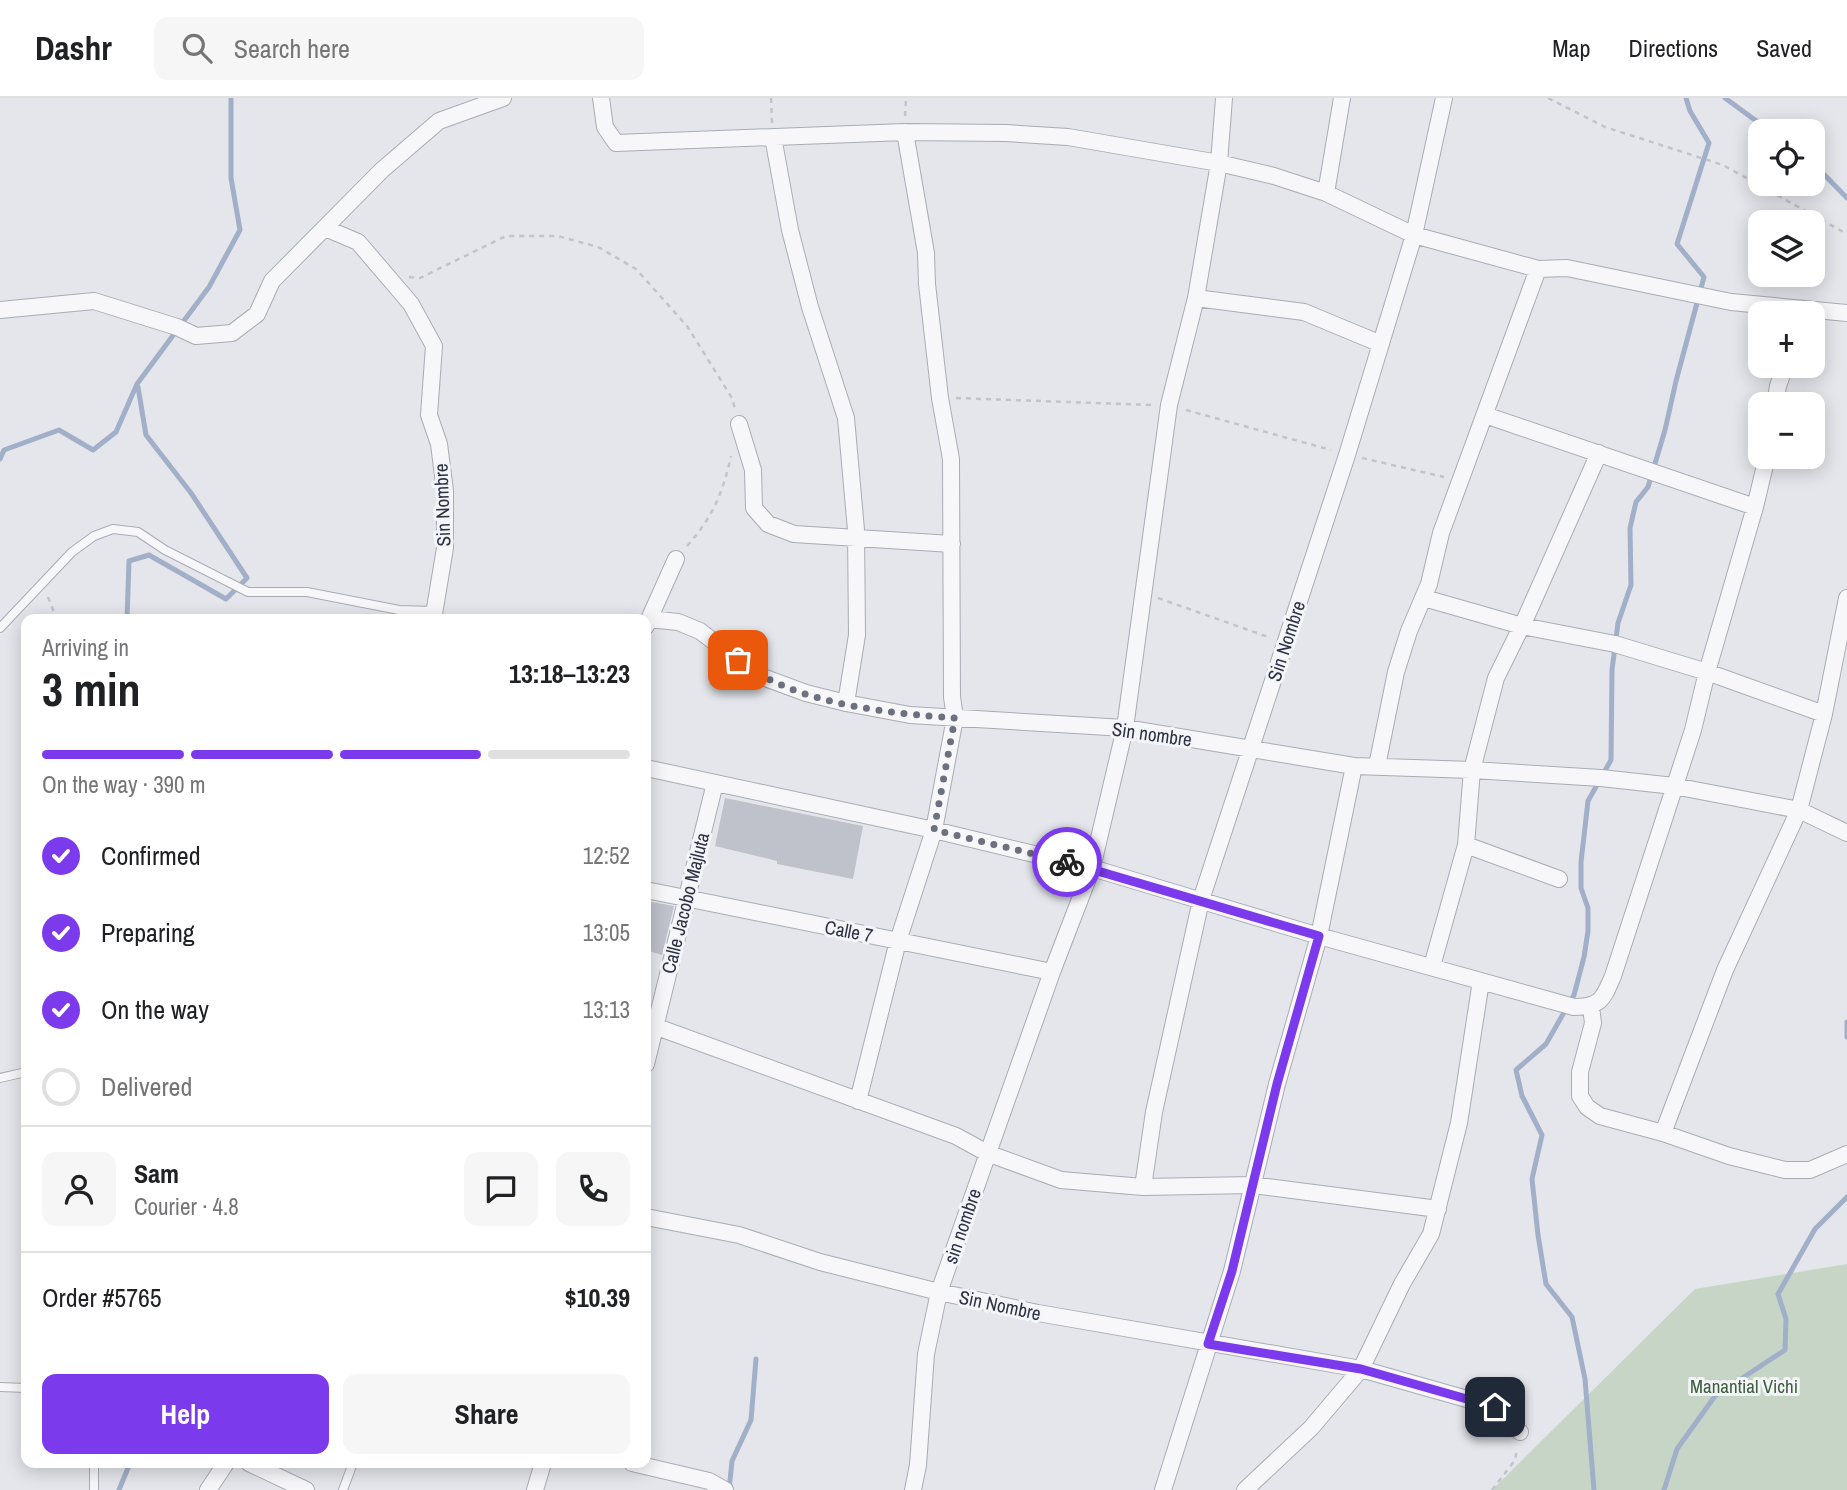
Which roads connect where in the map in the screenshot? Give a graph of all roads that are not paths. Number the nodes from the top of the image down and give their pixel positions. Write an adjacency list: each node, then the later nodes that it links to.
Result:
1 (503, 98): 10 (street)
2 (601, 98): 7 (street)
3 (1224, 98): 8 (street, sin nombre)
4 (1342, 98): 9 (street)
5 (1444, 98): 11 (street, Sin Nombre)
6 (905, 132): 7 (street); 8 (street); 25 (street)
7 (774, 137): 24 (street)
8 (1219, 163): 9 (street); 13 (street, sin nombre)
9 (1326, 193): 11 (street)
10 (325, 228): 15 (street); 30 (street, Sin Nombre)
11 (1414, 234): 12 (street); 18 (street, Sin Nombre)
12 (1538, 269): 14 (street); 19 (street)
13 (1196, 298): 18 (street); 39 (street, sin nombre)
14 (1748, 304)
15 (0, 310)
16 (1825, 312): 17 (street)
17 (1847, 313)
18 (1381, 344): 40 (street, Sin Nombre)
19 (1485, 415): 21 (street); 27 (street)
20 (739, 424): 24 (street)
21 (1599, 453): 23 (street); 33 (street)
22 (1764, 469): 23 (street)
23 (1755, 508): 35 (street)
24 (856, 538): 25 (street); 36 (street)
25 (952, 544): 38 (street)
26 (676, 559): 31 (street)
27 (1424, 598): 33 (street); 42 (street)
28 (1847, 598): 37 (street)
29 (425, 614): 34 (lane)
30 (432, 614)
31 (651, 616)
32 (651, 623): 36 (street, Sin nombre)
33 (1522, 626): 35 (street); 44 (street)
34 (0, 628)
35 (1707, 672): 37 (street); 46 (street)
36 (846, 703): 38 (street, Sin nombre)
37 (1824, 714): 47 (street)
38 (955, 718): 39 (street, Sin nombre); 48 (street)
39 (1125, 728): 40 (street, Sin nombre); 51 (street, sin nombre)
40 (1251, 748): 41 (street, Sin nombre); 55 (street, Sin Nombre)
41 (1354, 766): 42 (street, Sin nombre); 56 (street)
42 (1377, 766): 44 (street, Sin nombre)
43 (651, 769): 45 (street)
44 (1472, 769): 46 (street, Sin nombre); 50 (street)
45 (715, 783): 48 (street); 54 (street, Calle Jacobo Majluta)
46 (1674, 786): 47 (street, Sin nombre); 61 (street)
47 (1800, 810): 49 (street, Sin nombre); 66 (street)
48 (934, 830): 51 (street); 57 (street)
49 (1847, 833)
50 (1466, 845): 52 (street); 58 (street)
51 (1092, 868): 55 (street); 59 (street, sin nombre)
52 (1559, 879)
53 (651, 891): 54 (street, Calle 7)
54 (686, 900): 57 (street, Calle 7); 62 (street, Calle Jacobo Majluta)
55 (1201, 900): 56 (street); 70 (street, Sin Nombre)
56 (1319, 936): 58 (street); 69 (street)
57 (898, 941): 59 (street, Calle 7); 65 (street)
58 (1432, 966): 60 (street)
59 (1052, 972): 67 (street, sin nombre)
60 (1481, 981): 61 (street); 71 (street)
61 (1591, 1007): 66 (street)
62 (651, 1025): 65 (street)
63 (21, 1073): 64 (lane)
64 (0, 1078)
65 (858, 1101): 67 (street)
66 (1663, 1133): 68 (street)
67 (987, 1153): 70 (street); 73 (street, sin nombre)
68 (1847, 1154)
69 (1253, 1185): 70 (street); 71 (street); 74 (street)
70 (1143, 1187)
71 (1438, 1209): 75 (street)
72 (651, 1218): 73 (street, Sin Nombre)
73 (939, 1292): 74 (street, Sin Nombre); 91 (street, sin nombre)
74 (1208, 1344): 75 (street, Sin Nombre); 92 (street)
75 (1361, 1369): 78 (street, Sin Nombre); 93 (street)
76 (0, 1387): 77 (lane)
77 (21, 1388)
78 (1520, 1432)
79 (94, 1468): 85 (lane)
80 (223, 1468): 86 (street)
81 (260, 1468): 87 (street)
82 (352, 1468): 88 (lane)
83 (542, 1468): 89 (street)
84 (651, 1468): 90 (street)
85 (94, 1490)
86 (208, 1490)
87 (306, 1490)
88 (343, 1490)
89 (535, 1490)
90 (725, 1490)
91 (913, 1490)
92 (1163, 1490)
93 (1245, 1490)

